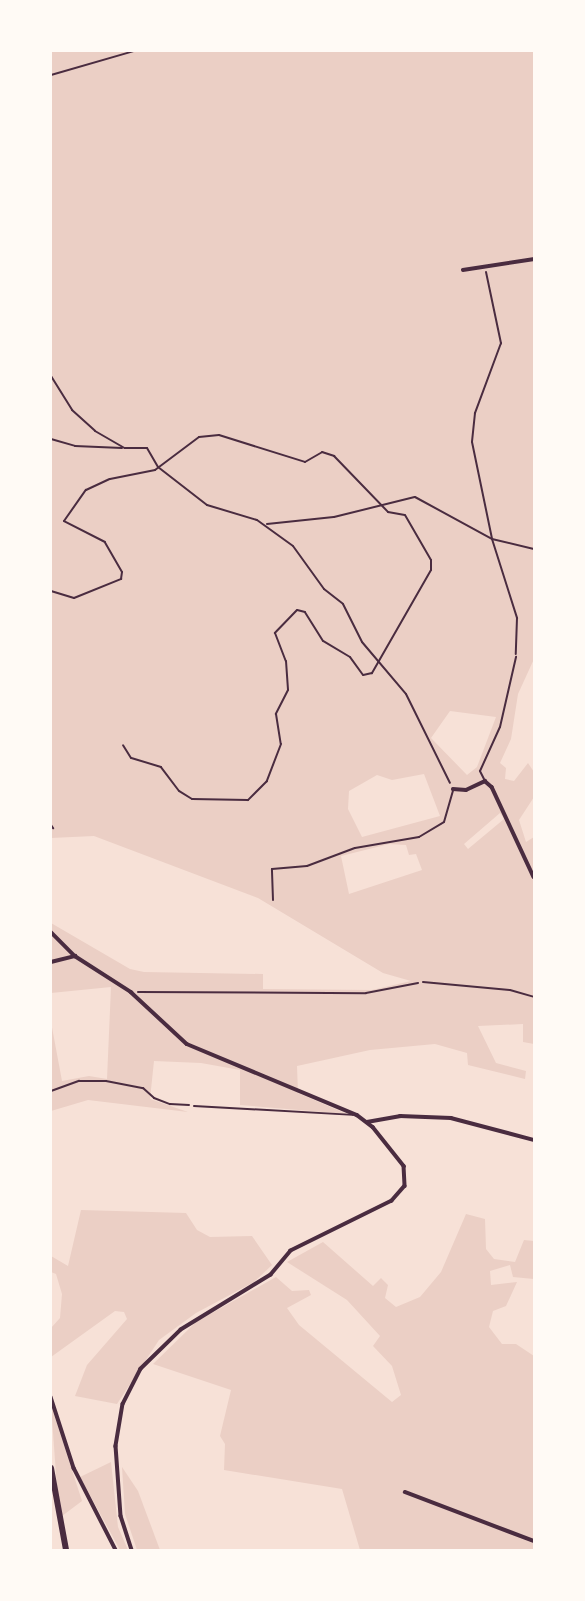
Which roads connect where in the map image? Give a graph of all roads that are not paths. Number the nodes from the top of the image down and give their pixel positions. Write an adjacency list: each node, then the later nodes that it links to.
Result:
1 (534, 259): 2 (street)
2 (463, 270)
3 (516, 657): 4 (lane)
4 (485, 780): 5 (street); 6 (street)
5 (453, 789): 7 (lane)
6 (534, 877)
7 (273, 900)
8 (51, 932): 9 (street)
9 (75, 956): 10 (street); 14 (street)
10 (51, 962)
11 (423, 982): 12 (lane)
12 (534, 997)
13 (194, 1106): 14 (lane)
14 (358, 1115): 15 (street)
15 (367, 1122): 16 (street); 23 (street)
16 (534, 1140)
17 (51, 1397): 22 (street)
18 (51, 1468): 21 (main road)
19 (405, 1492): 20 (street)
20 (534, 1541)
21 (66, 1550)
22 (116, 1550)
23 (132, 1550)

